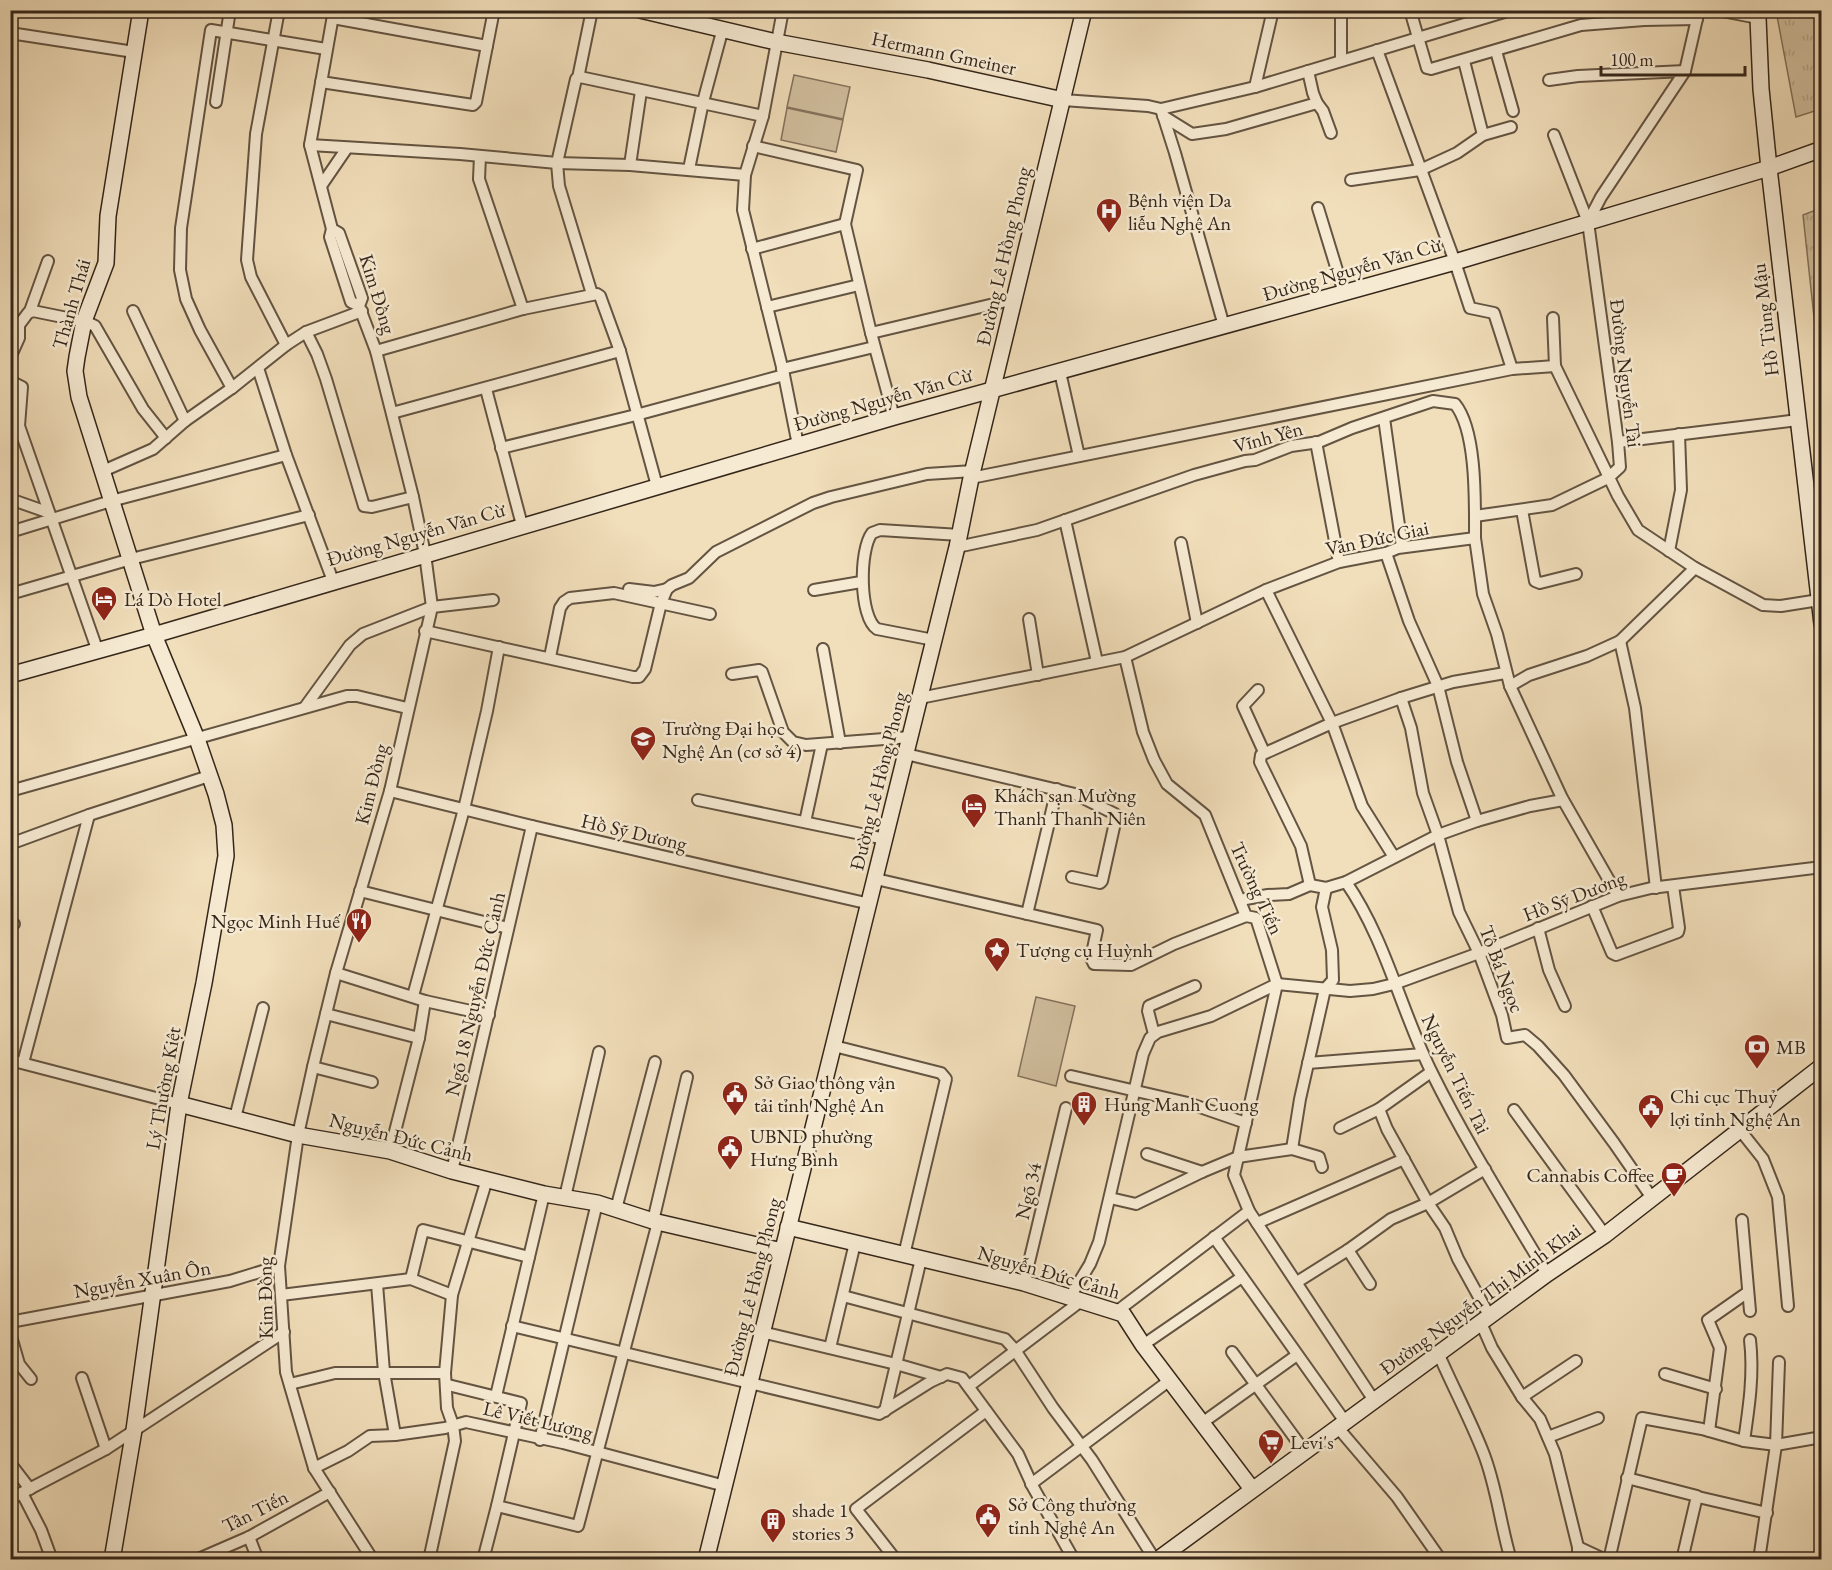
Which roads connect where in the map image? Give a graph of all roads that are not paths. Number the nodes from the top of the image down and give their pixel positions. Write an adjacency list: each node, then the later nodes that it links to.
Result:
1 (141, 10): 27 (main road, Thành Thái)
2 (230, 10): 18 (street)
3 (279, 10): 21 (street)
4 (494, 10): 23 (street)
5 (592, 10): 32 (street)
6 (640, 10): 17 (main road, Hermann Gmeiner)
7 (783, 10): 22 (street)
8 (1084, 10): 37 (main road, Đường Lê Hồng Phong)
9 (1274, 10): 35 (street)
10 (1341, 10): 28 (street)
11 (1410, 10): 20 (street)
12 (1510, 10): 20 (street)
13 (1717, 10): 15 (street)
14 (333, 14): 23 (street); 24 (street)
15 (1759, 14): 55 (main road, Hồ Tùng Mậu)
16 (1698, 15): 26 (street); 31 (street)
17 (723, 28): 22 (main road, Hermann Gmeiner); 39 (street)
18 (226, 32): 21 (street); 38 (street); 94 (street)
19 (10, 33): 27 (street)
20 (1418, 38): 25 (street); 29 (street)
21 (273, 40): 24 (street); 83 (street)
22 (776, 42): 37 (main road, Hermann Gmeiner); 43 (street)
23 (487, 46): 34 (street)
24 (326, 49): 34 (street)
25 (1377, 50): 28 (street); 57 (street)
26 (1496, 51): 29 (street); 41 (street)
27 (134, 52): 78 (main road, Thành Thái)
28 (1341, 60): 30 (street)
29 (1464, 61): 46 (street)
30 (1308, 71): 35 (street); 40 (street)
31 (1685, 71): 33 (street); 62 (street)
32 (578, 78): 36 (street); 53 (street)
33 (1550, 80)
34 (321, 82): 48 (street)
35 (1255, 87): 42 (street)
36 (641, 91): 39 (street); 54 (street)
37 (1062, 100): 42 (street); 70 (main road, Đường Lê Hồng Phong)
38 (216, 102)
39 (703, 102): 43 (street); 56 (street)
40 (1317, 103): 42 (street); 45 (street)
41 (1513, 111)
42 (1162, 113): 80 (street)
43 (763, 116): 49 (street)
44 (1511, 127): 46 (street)
45 (1331, 133)
46 (1483, 135): 57 (street)
47 (1554, 135): 62 (street, Đường Nguyễn Tài)
48 (310, 145): 50 (street); 60 (street)
49 (753, 146): 58 (street); 63 (street)
50 (347, 148): 52 (street); 60 (street)
51 (1821, 149): 55 (main road, Đường Nguyễn Văn Cừ)
52 (480, 156): 53 (street); 73 (street)
53 (557, 164): 54 (street); 69 (street)
54 (630, 165): 56 (street)
55 (1769, 168): 62 (main road, Đường Nguyễn Văn Cừ); 101 (main road, Hồ Tùng Mậu)
56 (689, 169): 58 (street)
57 (1420, 170): 59 (street); 66 (street)
58 (744, 175): 64 (street)
59 (1351, 180)
60 (321, 186): 72 (street, Kim Đồng)
61 (1318, 208): 68 (street)
62 (1588, 222): 66 (main road, Đường Nguyễn Văn Cừ); 106 (street, Đường Nguyễn Tài)
63 (846, 224): 64 (street); 67 (street)
64 (752, 249): 71 (street)
65 (48, 261): 74 (street)
66 (1455, 262): 68 (main road, Đường Nguyễn Văn Cừ); 90 (street)
67 (859, 285): 71 (street); 82 (street)
68 (1344, 293): 80 (main road, Đường Nguyễn Văn Cừ)
69 (592, 294): 73 (street); 86 (street)
70 (1015, 299): 82 (street); 96 (main road, Đường Lê Hồng Phong)
71 (767, 307): 91 (street)
72 (360, 308): 81 (street); 85 (street, Kim Đồng)
73 (524, 309): 85 (street)
74 (30, 311): 78 (street); 79 (street)
75 (133, 311): 102 (street)
76 (10, 316): 79 (street)
77 (1553, 318): 88 (street)
78 (84, 321): 104 (street); 111 (main road, Thành Thái)
79 (19, 325): 87 (street)
80 (1224, 326): 92 (main road, Đường Nguyễn Văn Cừ)
81 (306, 332): 83 (street); 115 (street)
82 (871, 333): 84 (street)
83 (286, 345): 89 (street)
84 (874, 347): 91 (street); 99 (street)
85 (376, 351): 97 (street, Kim Đồng)
86 (620, 351): 95 (street); 98 (street)
87 (10, 358)
88 (1555, 366): 90 (street); 113 (street)
89 (258, 368): 94 (street); 109 (street)
90 (1512, 369): 110 (street)
91 (783, 372): 98 (street); 107 (street)
92 (1060, 372): 96 (main road, Đường Nguyễn Văn Cừ); 110 (street)
93 (10, 381): 120 (street)
94 (232, 388): 102 (street)
95 (486, 389): 97 (street); 108 (street)
96 (993, 390): 99 (main road, Đường Nguyễn Văn Cừ); 112 (main road, Đường Lê Hồng Phong)
97 (392, 413): 115 (street, Kim Đồng)
98 (636, 415): 108 (street); 114 (street)
99 (894, 417): 107 (main road, Đường Nguyễn Văn Cừ)
100 (1384, 418): 105 (street, Vĩnh Yên); 121 (street, Vĩnh Yên); 128 (street)
101 (1798, 420): 103 (street); 145 (main road, Hồ Tùng Mậu)
102 (185, 421): 104 (street)
103 (1679, 434): 106 (street); 129 (street)
104 (166, 438): 111 (street)
105 (1316, 442): 122 (street, Vĩnh Yên); 133 (street)
106 (1618, 442): 113 (street, Đường Nguyễn Tài)
107 (798, 445): 114 (main road, Đường Nguyễn Văn Cừ)
108 (501, 448): 123 (street)
109 (286, 455): 117 (street); 119 (street)
110 (1079, 456): 112 (street)
111 (103, 471): 117 (main road, Thành Thái)
112 (972, 475): 126 (main road, Đường Lê Hồng Phong); 140 (street)
113 (1608, 478): 118 (street); 129 (street)
114 (657, 486): 123 (main road, Đường Nguyễn Văn Cừ)
115 (413, 497): 131 (street, Kim Đồng)
116 (10, 499): 120 (street)
117 (111, 501): 120 (street); 132 (main road, Thành Thái)
118 (1522, 510): 121 (street); 135 (street)
119 (309, 515): 132 (street); 137 (street)
120 (49, 516): 124 (street); 136 (street)
121 (1475, 516): 125 (street, Vĩnh Yên)
122 (1065, 520): 126 (street, Vĩnh Yên); 161 (street)
123 (522, 525): 131 (main road, Đường Nguyễn Văn Cừ)
124 (10, 532)
125 (1475, 538): 128 (street, Văn Đức Giai); 162 (street)
126 (958, 541): 138 (street, Vĩnh Yên); 154 (main road, Đường Lê Hồng Phong)
127 (1181, 543): 150 (street)
128 (1402, 547): 130 (street, Văn Đức Giai)
129 (1669, 551): 134 (street)
130 (1386, 553): 133 (street, Văn Đức Giai); 166 (street)
131 (425, 554): 137 (main road, Đường Nguyễn Văn Cừ); 147 (street, Kim Đồng)
132 (131, 559): 136 (street); 153 (main road, Thành Thái)
133 (1339, 562): 142 (street, Văn Đức Giai)
134 (1695, 568): 145 (street); 155 (street)
135 (1576, 574)
136 (71, 577): 143 (street); 158 (street)
137 (333, 580): 153 (main road, Đường Nguyễn Văn Cừ)
138 (861, 582): 141 (street); 154 (street)
139 (629, 589): 140 (street)
140 (667, 589): 146 (street)
141 (814, 590)
142 (1266, 590): 150 (street, Văn Đức Giai); 173 (street)
143 (10, 594)
144 (493, 600): 147 (street)
145 (1819, 600): 151 (main road, Hồ Tùng Mậu)
146 (661, 603): 148 (street); 159 (street); 159 (street)
147 (432, 607): 152 (street, Kim Đồng); 171 (street)
148 (710, 614)
149 (1029, 619): 165 (street)
150 (1197, 623): 160 (street, Văn Đức Giai)
151 (1821, 624)
152 (425, 631): 156 (street); 172 (street, Kim Đồng)
153 (154, 635): 158 (main road, Đường Nguyễn Văn Cừ); 175 (main road, Lý Thường Kiệt)
154 (934, 640): 169 (main road, Đường Lê Hồng Phong)
155 (1620, 642): 167 (street); 202 (street)
156 (499, 647): 159 (street); 186 (street)
157 (824, 649): 176 (street)
158 (97, 650): 164 (main road, Đường Nguyễn Văn Cừ)
159 (550, 657)
160 (1125, 657): 161 (street, Văn Đức Giai); 205 (street, Trường Tiến)
161 (1097, 662): 165 (street, Văn Đức Giai)
162 (1505, 673): 166 (street); 167 (street)
163 (732, 674): 177 (street)
164 (10, 675)
165 (1038, 675): 169 (street, Văn Đức Giai)
166 (1438, 686): 170 (street); 188 (street)
167 (1510, 686): 185 (street)
168 (1258, 690): 178 (street)
169 (920, 698): 174 (main road, Đường Lê Hồng Phong)
170 (1401, 698): 173 (street); 191 (street, Tô Bá Ngọc)
171 (305, 707): 172 (street); 175 (street)
172 (407, 708): 183 (street, Kim Đồng)
173 (1332, 723): 178 (street); 194 (street)
174 (910, 737): 176 (street); 179 (main road, Đường Lê Hồng Phong)
175 (197, 739): 180 (main road, Lý Thường Kiệt); 182 (street)
176 (840, 743): 177 (street)
177 (822, 744): 189 (street)
178 (1264, 752): 199 (street)
179 (906, 754): 181 (street); 192 (main road, Đường Lê Hồng Phong)
180 (209, 776): 187 (street); 241 (main road, Lý Thường Kiệt)
181 (1057, 789): 196 (street); 209 (street)
182 (10, 791)
183 (390, 791): 186 (street, Hồ Sỹ Dương); 203 (street, Kim Đồng)
184 (698, 800): 189 (street)
185 (1563, 800): 188 (street); 204 (street)
186 (465, 809): 190 (street, Hồ Sỹ Dương); 208 (street)
187 (89, 815): 193 (street); 233 (street)
188 (1477, 820): 191 (street)
189 (805, 822): 192 (street)
190 (531, 826): 206 (street, Hồ Sỹ Dương); 211 (street, Ngõ 18 Nguyễn Đức Cảnh)
191 (1438, 835): 194 (street); 213 (street, Tô Bá Ngọc)
192 (885, 839): 197 (main road, Đường Lê Hồng Phong)
193 (10, 844)
194 (1394, 857): 198 (street)
195 (1821, 867): 200 (street, Hồ Sỹ Dương)
196 (1072, 877)
197 (876, 879): 206 (main road, Đường Lê Hồng Phong); 209 (street)
198 (1346, 882): 201 (street); 216 (street, Nguyễn Tiến Tài)
199 (1310, 885): 201 (street); 205 (street)
200 (1673, 886): 202 (street, Hồ Sỹ Dương); 207 (street)
201 (1326, 888): 218 (street)
202 (1656, 888): 204 (street, Hồ Sỹ Dương)
203 (360, 891): 208 (street); 214 (street, Kim Đồng)
204 (1618, 896): 207 (street, Hồ Sỹ Dương)
205 (1240, 900): 210 (street, Trường Tiến)
206 (870, 904): 227 (main road, Đường Lê Hồng Phong)
207 (1592, 906): 212 (street, Hồ Sỹ Dương)
208 (436, 911): 211 (street); 219 (street)
209 (1027, 914): 210 (street)
210 (1246, 915): 215 (street, Trường Tiến)
211 (508, 928): 224 (street, Ngõ 18 Nguyễn Đức Cảnh)
212 (1538, 928): 213 (street, Hồ Sỹ Dương); 221 (street)
213 (1479, 953): 216 (street, Hồ Sỹ Dương); 263 (street, Tô Bá Ngọc)
214 (336, 973): 219 (street); 223 (street, Kim Đồng)
215 (1276, 984): 218 (street, Hồ Sỹ Dương); 225 (street); 246 (street, Trường Tiến)
216 (1394, 984): 218 (street, Hồ Sỹ Dương); 229 (street, Nguyễn Tiến Tài)
217 (1195, 986): 225 (street)
218 (1325, 989): 232 (street)
219 (413, 996): 220 (street)
220 (426, 1001): 224 (street); 226 (street)
221 (1565, 1006)
222 (263, 1008): 245 (street)
223 (326, 1014): 226 (street); 235 (street, Kim Đồng)
224 (489, 1016): 257 (street, Ngõ 18 Nguyễn Đức Cảnh)
225 (1154, 1034): 240 (street)
226 (419, 1038): 251 (street)
227 (834, 1046): 271 (main road, Đường Lê Hồng Phong); 278 (street)
228 (598, 1052): 261 (street)
229 (1423, 1054): 232 (street); 236 (street, Nguyễn Tiến Tài)
230 (10, 1060): 233 (street, Nguyễn Đức Cảnh)
231 (655, 1062): 266 (street)
232 (1308, 1062): 250 (street)
233 (23, 1063): 241 (street, Nguyễn Đức Cảnh)
234 (1821, 1066): 248 (main road, Đường Nguyễn Thị Minh Khai)
235 (313, 1067): 239 (street); 249 (street, Kim Đồng)
236 (1431, 1072): 243 (street); 256 (street, Nguyễn Tiến Tài)
237 (1071, 1076): 240 (street)
238 (687, 1077): 269 (street)
239 (372, 1082)
240 (1134, 1091): 246 (street); 262 (street)
241 (179, 1104): 245 (main road, Nguyễn Đức Cảnh); 292 (main road, Lý Thường Kiệt)
242 (1066, 1108): 286 (street, Ngõ 34)
243 (1379, 1109): 247 (street); 254 (street)
244 (1514, 1110): 272 (street)
245 (235, 1118): 249 (main road, Nguyễn Đức Cảnh)
246 (1246, 1123): 253 (street, Trường Tiến)
247 (1340, 1128)
248 (1740, 1130): 263 (main road, Đường Nguyễn Thị Minh Khai); 295 (street)
249 (298, 1135): 251 (main road, Nguyễn Đức Cảnh); 281 (street, Kim Đồng)
250 (1292, 1149): 253 (street); 255 (street)
251 (390, 1151): 257 (main road, Nguyễn Đức Cảnh)
252 (1147, 1154): 258 (street)
253 (1238, 1157): 258 (street); 267 (street, Trường Tiến)
254 (1404, 1159): 265 (street); 270 (street)
255 (1322, 1167)
256 (1485, 1169): 265 (street); 282 (street, Nguyễn Tiến Tài)
257 (452, 1171): 259 (main road, Nguyễn Đức Cảnh)
258 (1202, 1172): 262 (street)
259 (487, 1179): 260 (main road, Nguyễn Đức Cảnh); 274 (street)
260 (544, 1194): 261 (main road, Nguyễn Đức Cảnh); 279 (street)
261 (565, 1197): 264 (main road, Nguyễn Đức Cảnh)
262 (1110, 1198): 294 (street)
263 (1652, 1198): 272 (main road, Đường Nguyễn Thị Minh Khai)
264 (597, 1203): 266 (main road, Nguyễn Đức Cảnh); 305 (street)
265 (1428, 1203): 276 (street); 299 (street)
266 (616, 1209): 269 (main road, Nguyễn Đức Cảnh)
267 (1249, 1211): 270 (street, Trường Tiến); 273 (street)
268 (1742, 1220): 289 (street)
269 (655, 1222): 277 (main road, Nguyễn Đức Cảnh); 311 (street)
270 (1257, 1223): 285 (street, Trường Tiến)
271 (788, 1227): 275 (main road, Nguyễn Đức Cảnh); 277 (main road, Đường Lê Hồng Phong)
272 (1605, 1235): 282 (main road, Đường Nguyễn Thị Minh Khai)
273 (1214, 1237): 283 (street); 297 (street)
274 (469, 1242): 279 (street); 284 (street); 291 (street)
275 (855, 1243): 278 (main road, Nguyễn Đức Cảnh); 293 (street)
276 (1348, 1250): 285 (street); 288 (street)
277 (782, 1251): 303 (main road, Đường Lê Hồng Phong)
278 (904, 1255): 280 (main road, Nguyễn Đức Cảnh)
279 (529, 1257): 301 (street)
280 (921, 1259): 286 (main road, Nguyễn Đức Cảnh); 298 (street)
281 (279, 1266): 290 (street, Kim Đồng); 292 (street, Nguyễn Xuân Ôn)
282 (1547, 1274): 299 (main road, Đường Nguyễn Thị Minh Khai)
283 (1242, 1277): 307 (street); 312 (street)
284 (411, 1279): 287 (street); 291 (street)
285 (1297, 1282): 332 (street, Trường Tiến)
286 (1024, 1283): 294 (main road, Nguyễn Đức Cảnh)
287 (377, 1284): 290 (street); 317 (street)
288 (1370, 1284)
289 (1748, 1292): 296 (street); 329 (street)
290 (281, 1295): 302 (street, Kim Đồng)
291 (452, 1295): 318 (street)
292 (151, 1296): 300 (street, Nguyễn Xuân Ôn); 339 (main road, Lý Thường Kiệt)
293 (843, 1296): 298 (street); 308 (street)
294 (1075, 1299): 297 (main road, Nguyễn Đức Cảnh); 309 (street)
295 (1788, 1305)
296 (1750, 1311)
297 (1116, 1312): 307 (main road, Nguyễn Đức Cảnh)
298 (909, 1313): 309 (street); 316 (street)
299 (1485, 1320): 313 (main road, Đường Nguyễn Thị Minh Khai); 331 (street)
300 (10, 1322)
301 (512, 1326): 305 (street); 330 (street)
302 (284, 1332): 324 (street, Kim Đồng); 339 (street)
303 (762, 1332): 308 (street); 325 (main road, Đường Lê Hồng Phong)
304 (10, 1334): 322 (street)
305 (565, 1339): 311 (street); 345 (street)
306 (1750, 1340): 346 (street)
307 (1143, 1345): 323 (main road, Nguyễn Đức Cảnh)
308 (830, 1348): 316 (street)
309 (1015, 1350): 328 (street); 348 (street)
310 (1232, 1352): 326 (street)
311 (624, 1353): 325 (street); 351 (street)
312 (1297, 1355): 326 (street); 338 (street)
313 (1439, 1355): 332 (main road, Đường Nguyễn Thị Minh Khai); 378 (street)
314 (1576, 1361): 331 (street)
315 (1779, 1362): 347 (street)
316 (896, 1364): 320 (street); 333 (street)
317 (384, 1372): 318 (street); 324 (street); 342 (street)
318 (446, 1373): 327 (street)
319 (1665, 1374): 329 (street)
320 (941, 1377): 328 (street); 333 (street)
321 (82, 1378): 349 (street)
322 (31, 1379)
323 (1170, 1380): 336 (main road, Nguyễn Đức Cảnh); 348 (street)
324 (290, 1384): 353 (street, Kim Đồng)
325 (750, 1384): 333 (street); 356 (main road, Đường Lê Hồng Phong)
326 (1255, 1384): 336 (street); 350 (street)
327 (447, 1385): 330 (street); 337 (street)
328 (969, 1386): 334 (street)
329 (1716, 1389): 340 (street)
330 (495, 1396): 341 (street)
331 (1522, 1397): 343 (street)
332 (1375, 1402): 338 (main road, Đường Nguyễn Thị Minh Khai)
333 (885, 1411)
334 (987, 1411): 355 (street); 374 (street)
335 (1598, 1418): 343 (street)
336 (1202, 1423): 357 (main road, Nguyễn Đức Cảnh)
337 (453, 1425): 341 (street, Lê Viết Lượng); 342 (street, Lê Viết Lượng); 371 (street)
338 (1342, 1426): 350 (main road, Đường Nguyễn Thị Minh Khai); 377 (street)
339 (134, 1430): 349 (street); 367 (main road, Lý Thường Kiệt)
340 (1709, 1431): 346 (street); 354 (street)
341 (513, 1434): 345 (street, Lê Viết Lượng); 362 (street)
342 (395, 1435): 353 (street, Lê Viết Lượng)
343 (1548, 1437): 365 (street)
344 (1821, 1437): 347 (street)
345 (540, 1440): 351 (street, Lê Viết Lượng)
346 (1744, 1441): 347 (street)
347 (1776, 1445): 363 (street)
348 (1082, 1446): 355 (street); 376 (street)
349 (106, 1449): 358 (street)
350 (1305, 1452): 357 (main road, Đường Nguyễn Thị Minh Khai)
351 (599, 1453): 356 (street, Lê Viết Lượng); 362 (street)
352 (10, 1463): 358 (street)
353 (314, 1468): 359 (street, Kim Đồng)
354 (1627, 1478): 360 (street); 380 (street)
355 (1031, 1484): 375 (street)
356 (725, 1486): 373 (main road, Đường Lê Hồng Phong)
357 (1252, 1489): 376 (main road, Đường Nguyễn Thị Minh Khai)
358 (26, 1491): 361 (street); 366 (street)
359 (330, 1492): 364 (street, Tân Tiến); 370 (street, Kim Đồng)
360 (1698, 1497): 363 (street); 381 (street)
361 (10, 1499)
362 (497, 1506): 372 (street)
363 (1767, 1513): 382 (street)
364 (249, 1538): 368 (street, Tân Tiến); 369 (street)
365 (1578, 1547): 379 (street); 380 (street)
366 (52, 1560)
367 (112, 1560)
368 (196, 1560)
369 (258, 1560)
370 (373, 1560)
371 (429, 1560)
372 (483, 1560)
373 (706, 1560)
374 (896, 1560)
375 (1074, 1560)
376 (1156, 1560)
377 (1441, 1560)
378 (1511, 1560)
379 (1578, 1560)
380 (1608, 1560)
381 (1682, 1560)
382 (1759, 1560)

